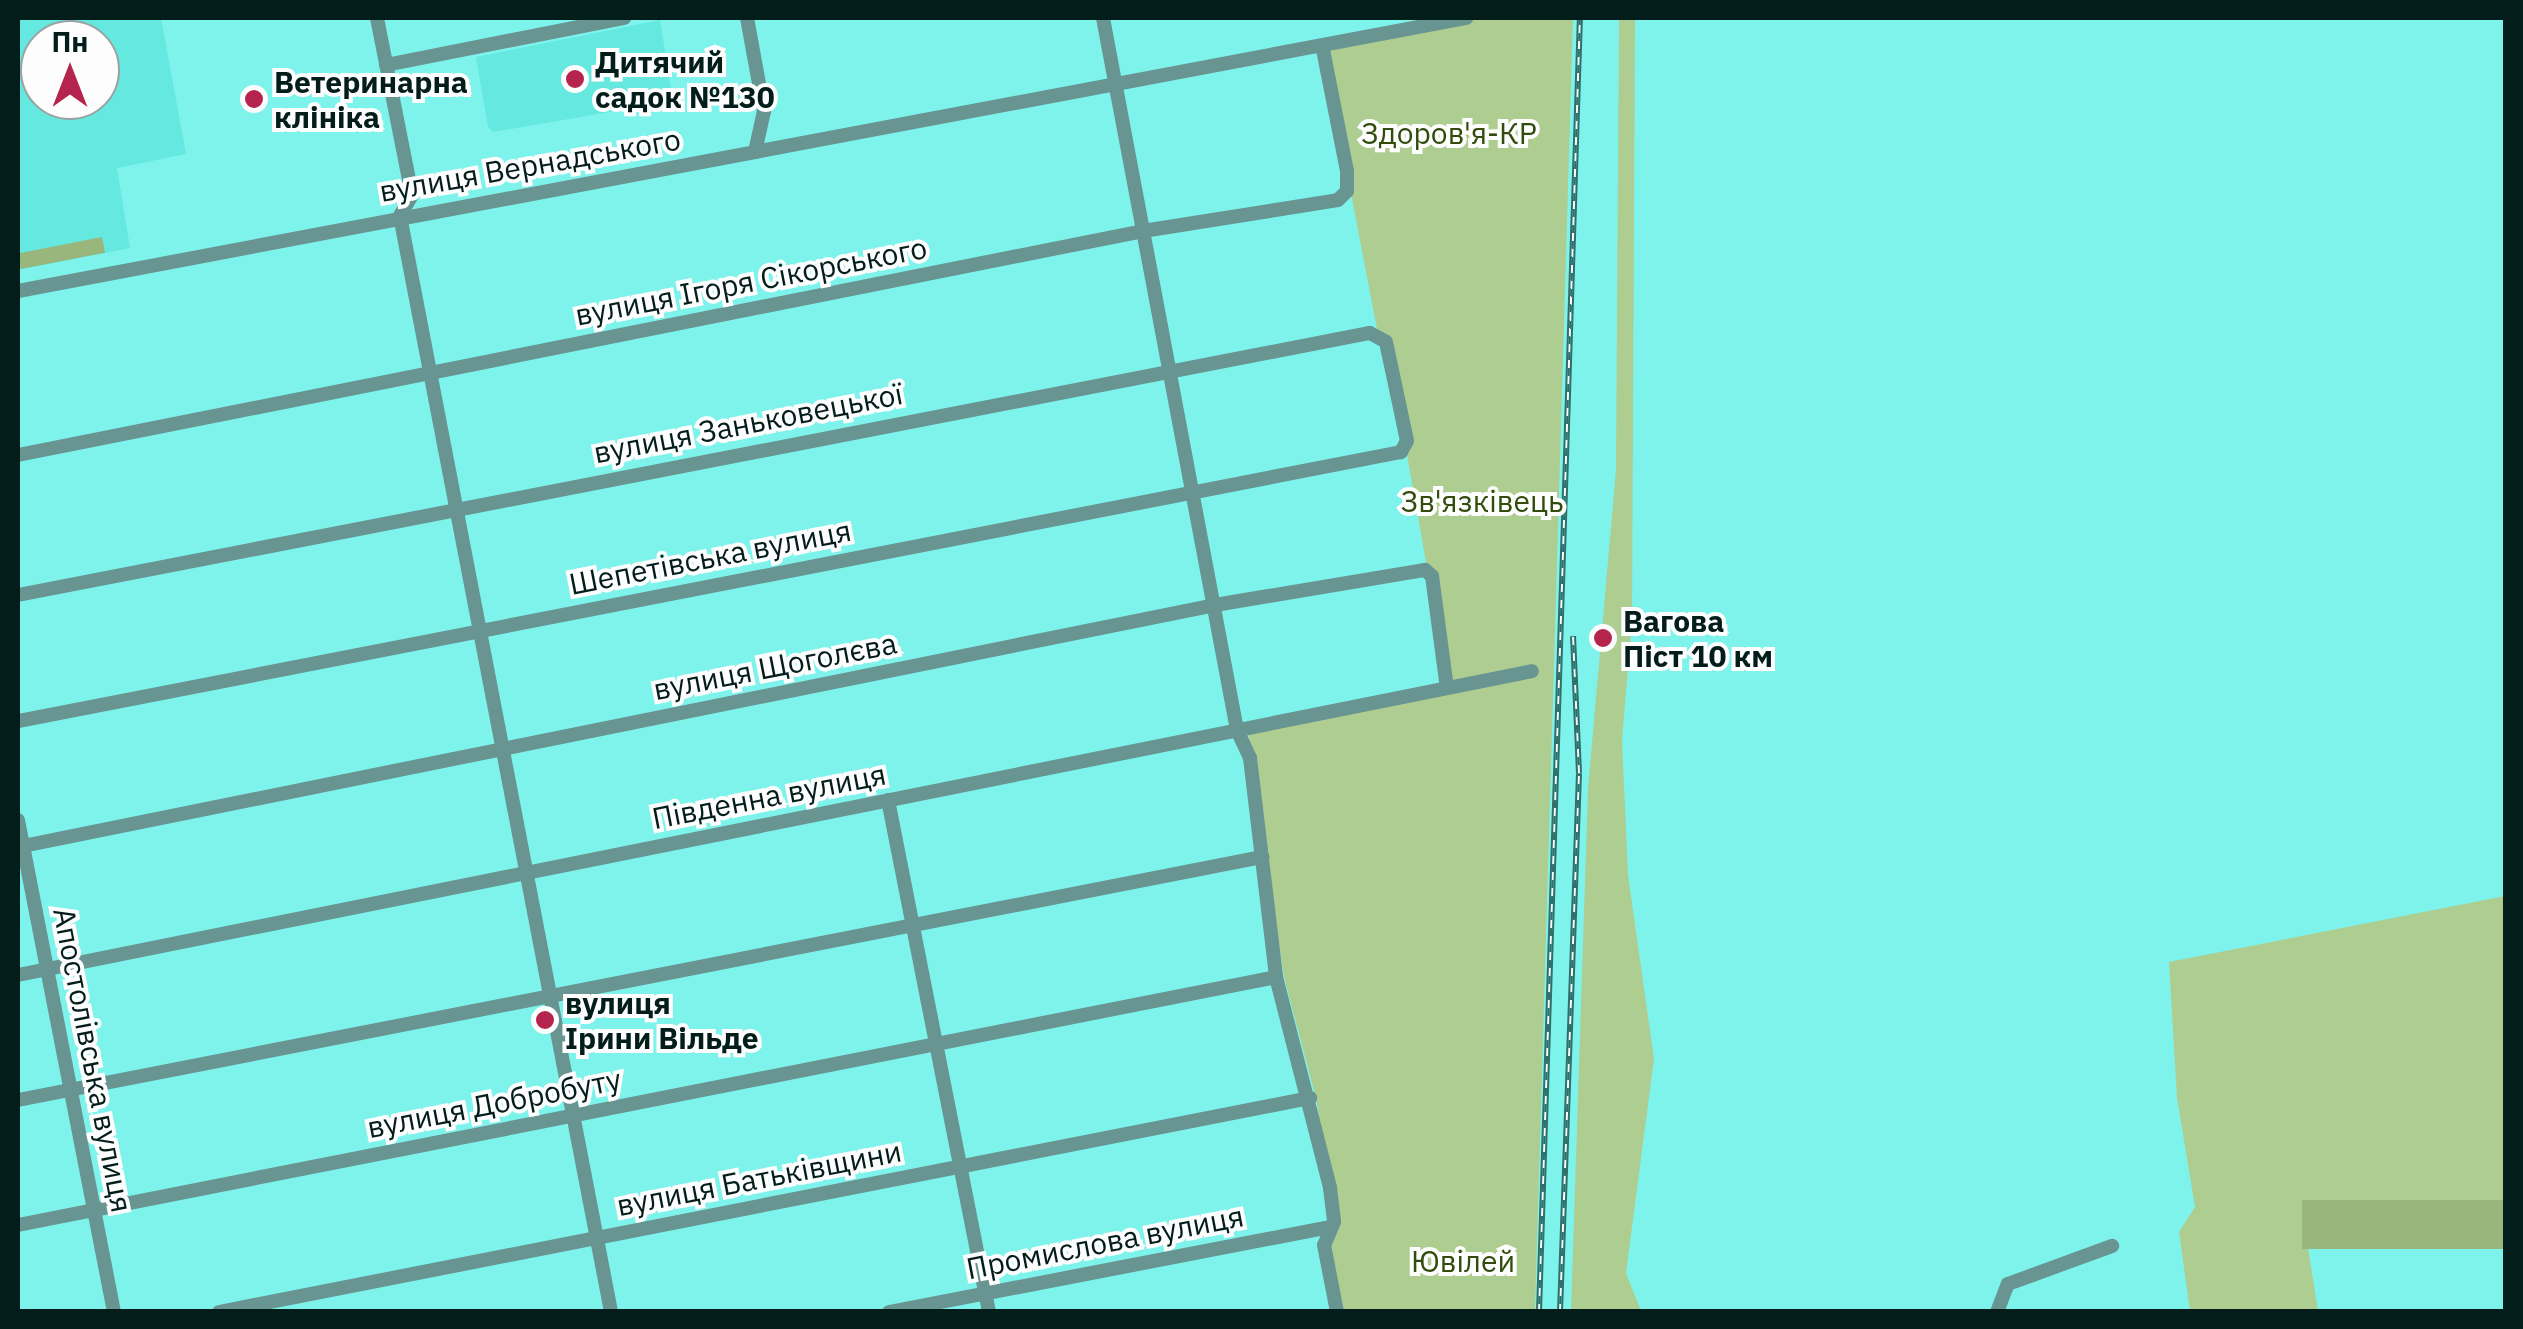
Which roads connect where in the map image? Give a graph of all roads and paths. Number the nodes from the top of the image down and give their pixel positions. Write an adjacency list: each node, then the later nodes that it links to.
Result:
1 (377, 18): 7 (street)
2 (624, 18): 7 (street)
3 (747, 18): 9 (street)
4 (1102, 18): 8 (street)
5 (1466, 18): 6 (street, вулиця Вернадського)
6 (1322, 45): 8 (street, вулиця Вернадського); 11 (street, вулиця Ігоря Сікорського)
7 (386, 66): 10 (street)
8 (1114, 82): 9 (street, вулиця Вернадського); 11 (street)
9 (755, 152): 10 (street, вулиця Вернадського)
10 (400, 216): 12 (street, вулиця Вернадського); 13 (street)
11 (1143, 231): 13 (street, вулиця Ігоря Сікорського); 14 (street)
12 (18, 291)
13 (431, 371): 16 (street, вулиця Ігоря Сікорського); 18 (street)
14 (1171, 371): 15 (street, вулиця Заньковецької); 17 (street); 18 (street, вулиця Заньковецької)
15 (1407, 442): 17 (street, Шепетівська вулиця)
16 (18, 454)
17 (1193, 492): 20 (street); 21 (street, Шепетівська вулиця)
18 (458, 506): 19 (street, вулиця Заньковецької); 21 (street)
19 (18, 595)
20 (1215, 605): 23 (street, вулиця Щоголєва); 25 (street); 26 (street, вулиця Щоголєва)
21 (481, 630): 24 (street, Шепетівська вулиця); 26 (street)
22 (1532, 671): 23 (street, Південна вулиця)
23 (1448, 688): 25 (street, Південна вулиця)
24 (18, 721)
25 (1237, 730): 27 (street, Південна вулиця); 30 (street)
26 (502, 750): 29 (street, вулиця Щоголєва); 31 (street)
27 (888, 800): 31 (street, Південна вулиця); 32 (street)
28 (18, 820): 29 (street, Апостолівська вулиця)
29 (20, 847): 33 (street, Апостолівська вулиця)
30 (1262, 856): 32 (street); 35 (street)
31 (528, 873): 33 (street, Південна вулиця); 36 (street)
32 (914, 924): 36 (street); 37 (street)
33 (47, 970): 34 (street, Південна вулиця); 38 (street, Апостолівська вулиця)
34 (18, 975)
35 (1276, 977): 37 (street, вулиця Добробуту); 39 (street)
36 (554, 995): 38 (street); 41 (street)
37 (938, 1044): 41 (street, вулиця Добробуту); 42 (street)
38 (70, 1089): 40 (street); 43 (street, Апостолівська вулиця)
39 (1310, 1098): 42 (street, вулиця Батьківщини); 45 (street)
40 (18, 1100)
41 (577, 1114): 43 (street, вулиця Добробуту); 46 (street)
42 (962, 1166): 46 (street, вулиця Батьківщини); 48 (street)
43 (94, 1210): 44 (street, вулиця Добробуту); 49 (street, Апостолівська вулиця)
44 (18, 1225)
45 (1331, 1227): 48 (street, Промислова вулиця); 54 (street)
46 (598, 1237): 50 (street, вулиця Батьківщини); 51 (street)
47 (2112, 1246): 55 (street)
48 (986, 1293): 52 (street, Промислова вулиця); 53 (street)
49 (114, 1312)
50 (218, 1312)
51 (611, 1312)
52 (890, 1312)
53 (989, 1312)
54 (1337, 1312)
55 (1997, 1312)

